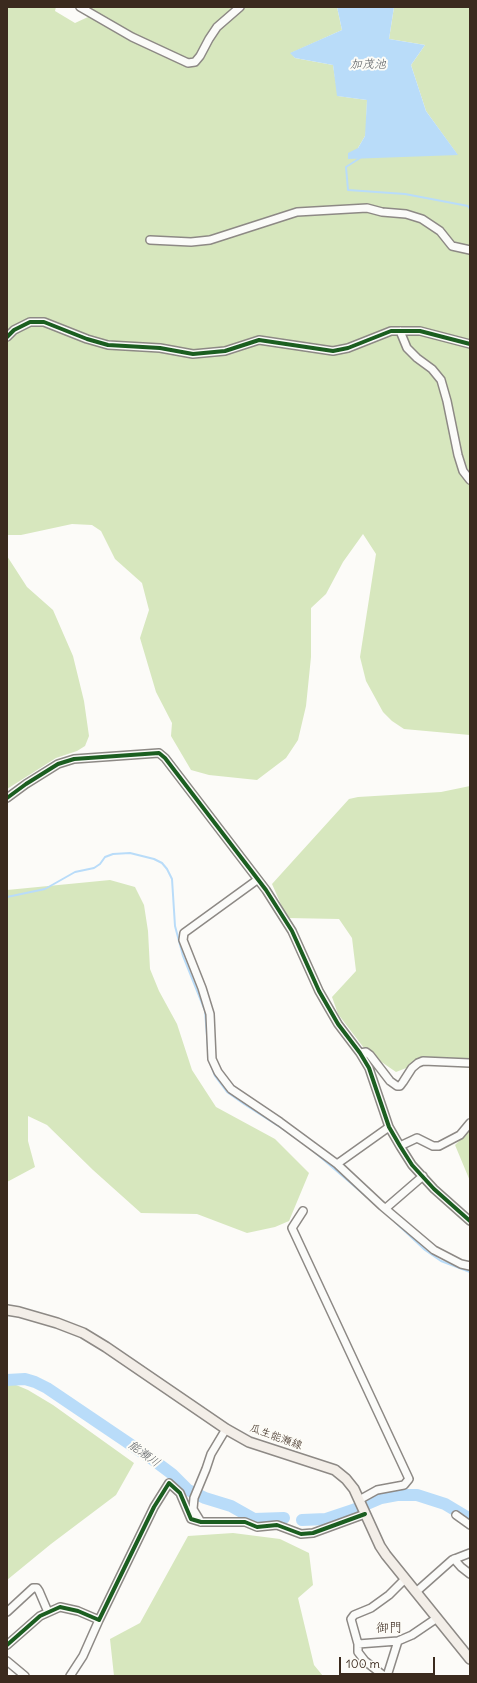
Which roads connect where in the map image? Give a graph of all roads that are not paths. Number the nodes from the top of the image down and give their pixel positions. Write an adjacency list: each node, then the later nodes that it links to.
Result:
1 (80, 7): 2 (street)
2 (240, 7)
3 (150, 240): 4 (street)
4 (470, 250)
5 (400, 331): 6 (street); 7 (street); 8 (street)
6 (7, 337)
7 (470, 344)
8 (470, 480)
9 (7, 798): 10 (street)
10 (257, 880): 11 (street); 16 (street)
11 (360, 1053): 12 (street); 14 (street)
12 (470, 1062)
13 (470, 1123): 15 (street)
14 (389, 1127): 15 (street); 16 (street)
15 (400, 1146): 17 (street)
16 (337, 1164): 18 (street)
17 (423, 1176): 18 (street); 20 (street)
18 (386, 1208): 21 (street)
19 (303, 1211): 24 (street)
20 (470, 1222)
21 (470, 1266)
22 (7, 1310): 23 (main road, 瓜生能瀬線)
23 (226, 1429): 24 (main road, 瓜生能瀬線); 27 (street)
24 (359, 1500): 25 (main road, 瓜生能瀬線)
25 (365, 1514): 27 (street); 32 (main road, 瓜生能瀬線)
26 (456, 1515): 28 (street)
27 (201, 1522): 37 (street)
28 (470, 1526)
29 (470, 1553): 30 (street)
30 (454, 1560): 31 (street); 33 (street)
31 (470, 1574)
32 (405, 1579): 33 (main road, 瓜生能瀬線); 39 (street)
33 (416, 1592): 36 (main road, 瓜生能瀬線)
34 (7, 1612): 35 (street)
35 (48, 1612): 37 (street); 40 (street)
36 (437, 1618): 38 (street); 41 (main road, 瓜生能瀬線)
37 (99, 1620): 44 (street)
38 (398, 1641): 39 (street); 45 (street)
39 (358, 1644): 45 (street)
40 (7, 1645)
41 (470, 1659)
42 (7, 1661): 43 (street)
43 (25, 1676)
44 (70, 1676)
45 (386, 1676)

